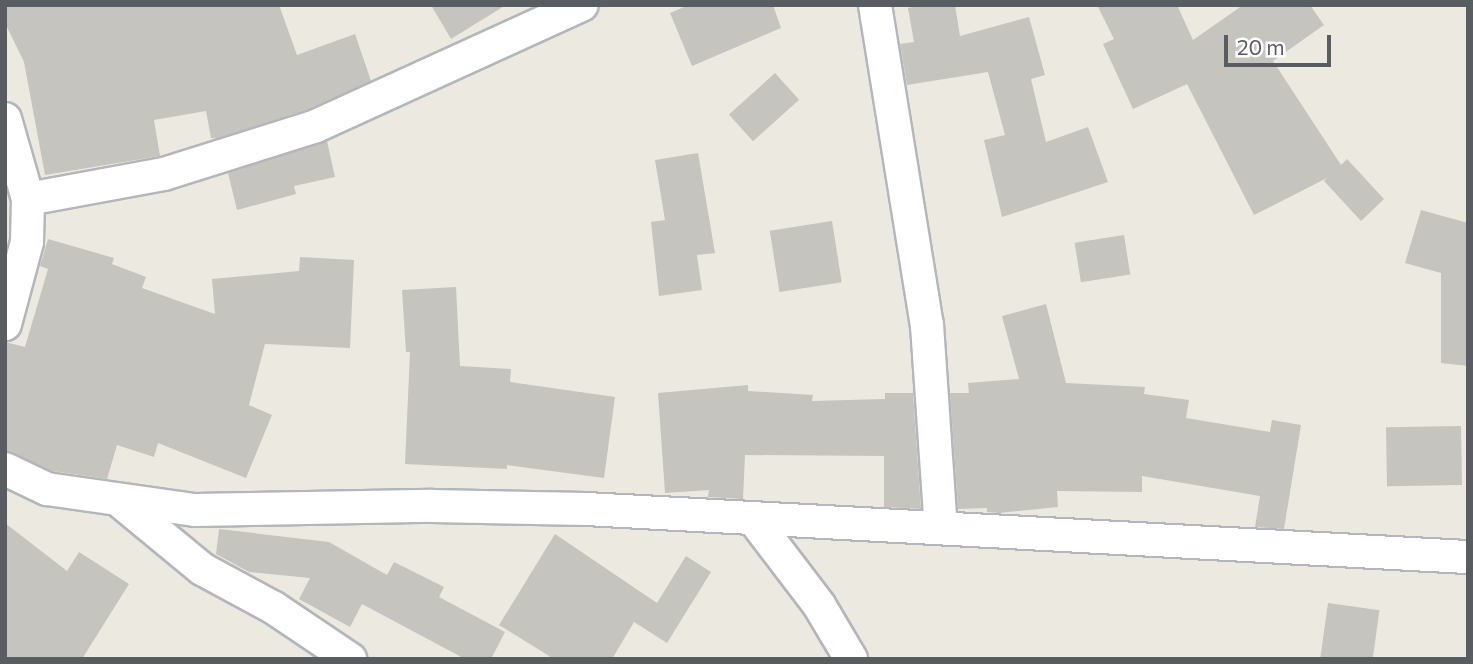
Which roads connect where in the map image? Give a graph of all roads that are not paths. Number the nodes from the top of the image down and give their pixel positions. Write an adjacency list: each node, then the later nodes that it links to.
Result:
1 (582, 5): 4 (street)
2 (875, 5): 9 (street)
3 (5, 119): 4 (street)
4 (28, 199): 5 (street)
5 (5, 324)
6 (5, 469): 7 (street)
7 (122, 503): 8 (street); 11 (street)
8 (755, 521): 9 (street); 12 (street)
9 (942, 528): 10 (street)
10 (1468, 557)
11 (350, 659)
12 (851, 659)

